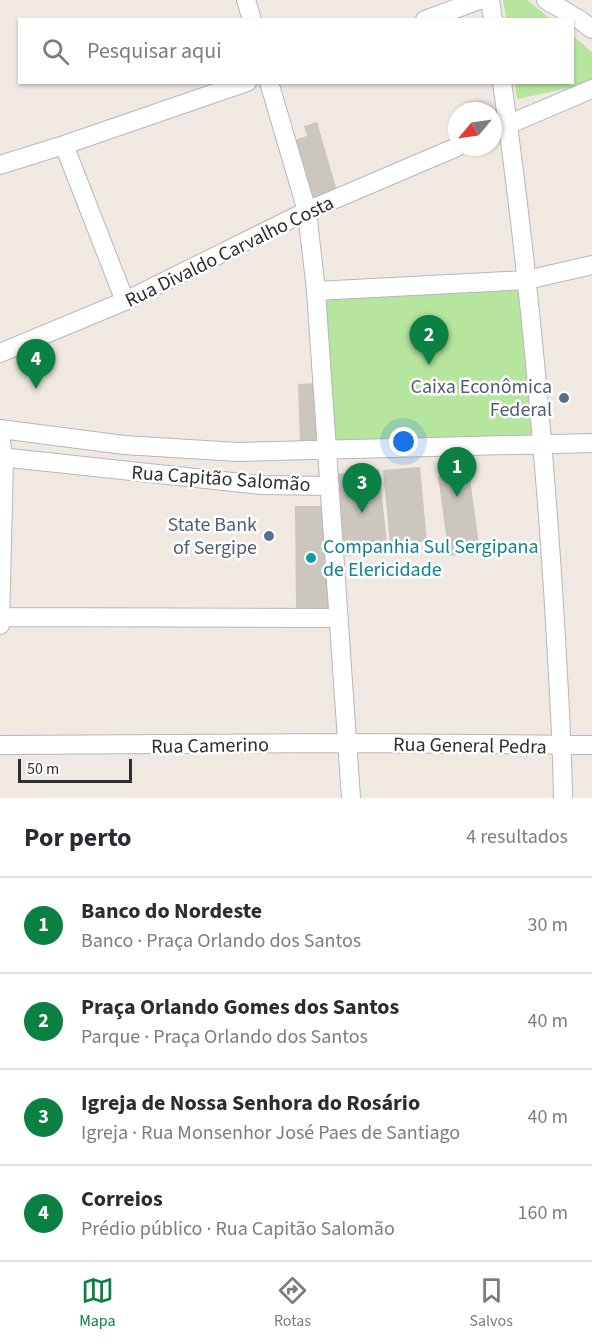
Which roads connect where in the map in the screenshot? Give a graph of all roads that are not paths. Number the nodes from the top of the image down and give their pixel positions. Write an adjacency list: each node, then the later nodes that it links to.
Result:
1 (246, 0): 5 (street)
2 (479, 0): 6 (street)
3 (490, 0): 7 (street)
4 (546, 0): 8 (street)
5 (251, 18)
6 (430, 18)
7 (493, 18)
8 (592, 29)
9 (241, 84): 16 (street)
10 (270, 84): 19 (street)
11 (502, 84): 13 (street)
12 (592, 89): 14 (street)
13 (501, 102)
14 (502, 127)
15 (502, 139): 21 (street)
16 (64, 145): 18 (street); 23 (street)
17 (448, 151): 19 (street, Rua Divaldo Carvalho Costa)
18 (0, 165)
19 (307, 211): 22 (street); 23 (street, Rua Divaldo Carvalho Costa)
20 (592, 265): 21 (street)
21 (527, 280): 22 (street); 28 (street)
22 (316, 291): 29 (street)
23 (125, 301): 24 (street, Rua Divaldo Carvalho Costa)
24 (0, 353)
25 (0, 429): 29 (street, Rua Capitão Salomão)
26 (0, 437): 30 (street)
27 (592, 443): 28 (street)
28 (544, 445): 29 (street); 37 (street)
29 (326, 449): 31 (street, Rua Capitão Salomão)
30 (2, 457): 31 (street, Rua Capitão Salomão); 33 (street)
31 (330, 486): 32 (street)
32 (339, 618): 33 (street); 34 (street)
33 (0, 619)
34 (348, 743): 35 (street, Rua Camerino); 37 (street, Rua General Pedra); 38 (street)
35 (0, 745)
36 (592, 745): 37 (street, Rua General Pedra)
37 (562, 746): 39 (street)
38 (351, 798)
39 (563, 798)

